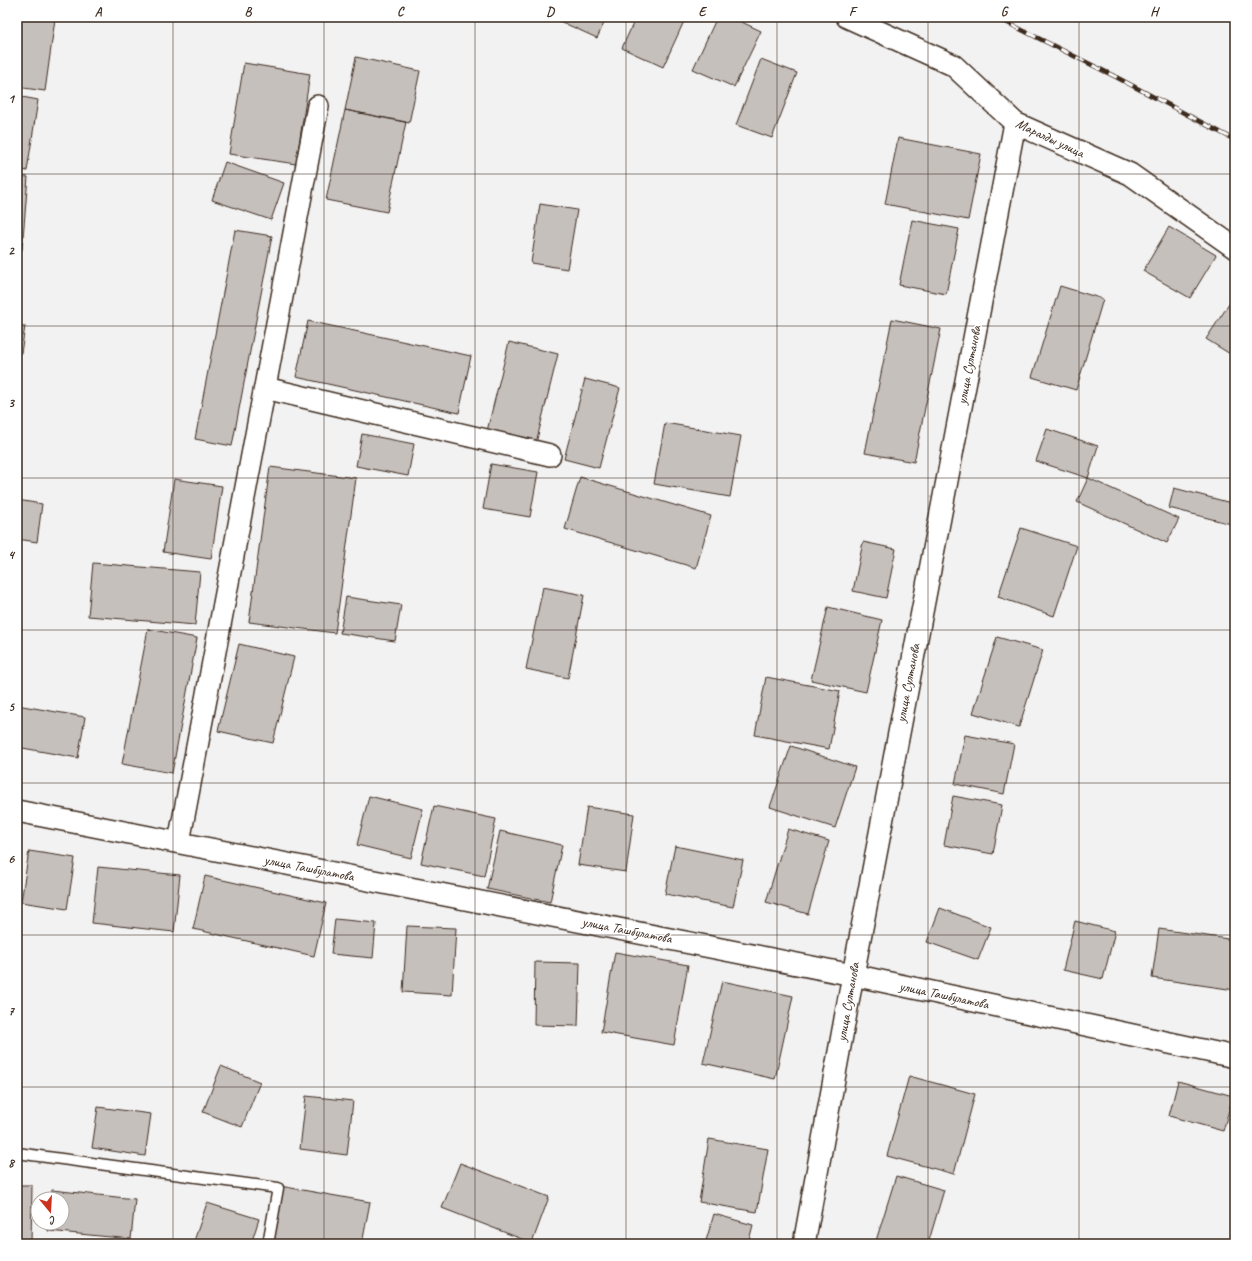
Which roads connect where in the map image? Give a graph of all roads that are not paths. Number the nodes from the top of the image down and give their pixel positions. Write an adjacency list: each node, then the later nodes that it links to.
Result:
1 (847, 17): 3 (street, Маралды улица)
2 (318, 106): 5 (street)
3 (1015, 123): 4 (street, Маралды улица); 9 (street, улица Султанова)
4 (1235, 248)
5 (265, 388): 6 (street); 8 (street)
6 (550, 455)
7 (17, 811): 8 (street, улица Ташбулатова)
8 (179, 842): 9 (street, улица Ташбулатова)
9 (853, 975): 10 (street, улица Ташбулатова); 13 (street, улица Султанова)
10 (1235, 1057)
11 (17, 1152): 12 (lane)
12 (268, 1244)
13 (804, 1244)

